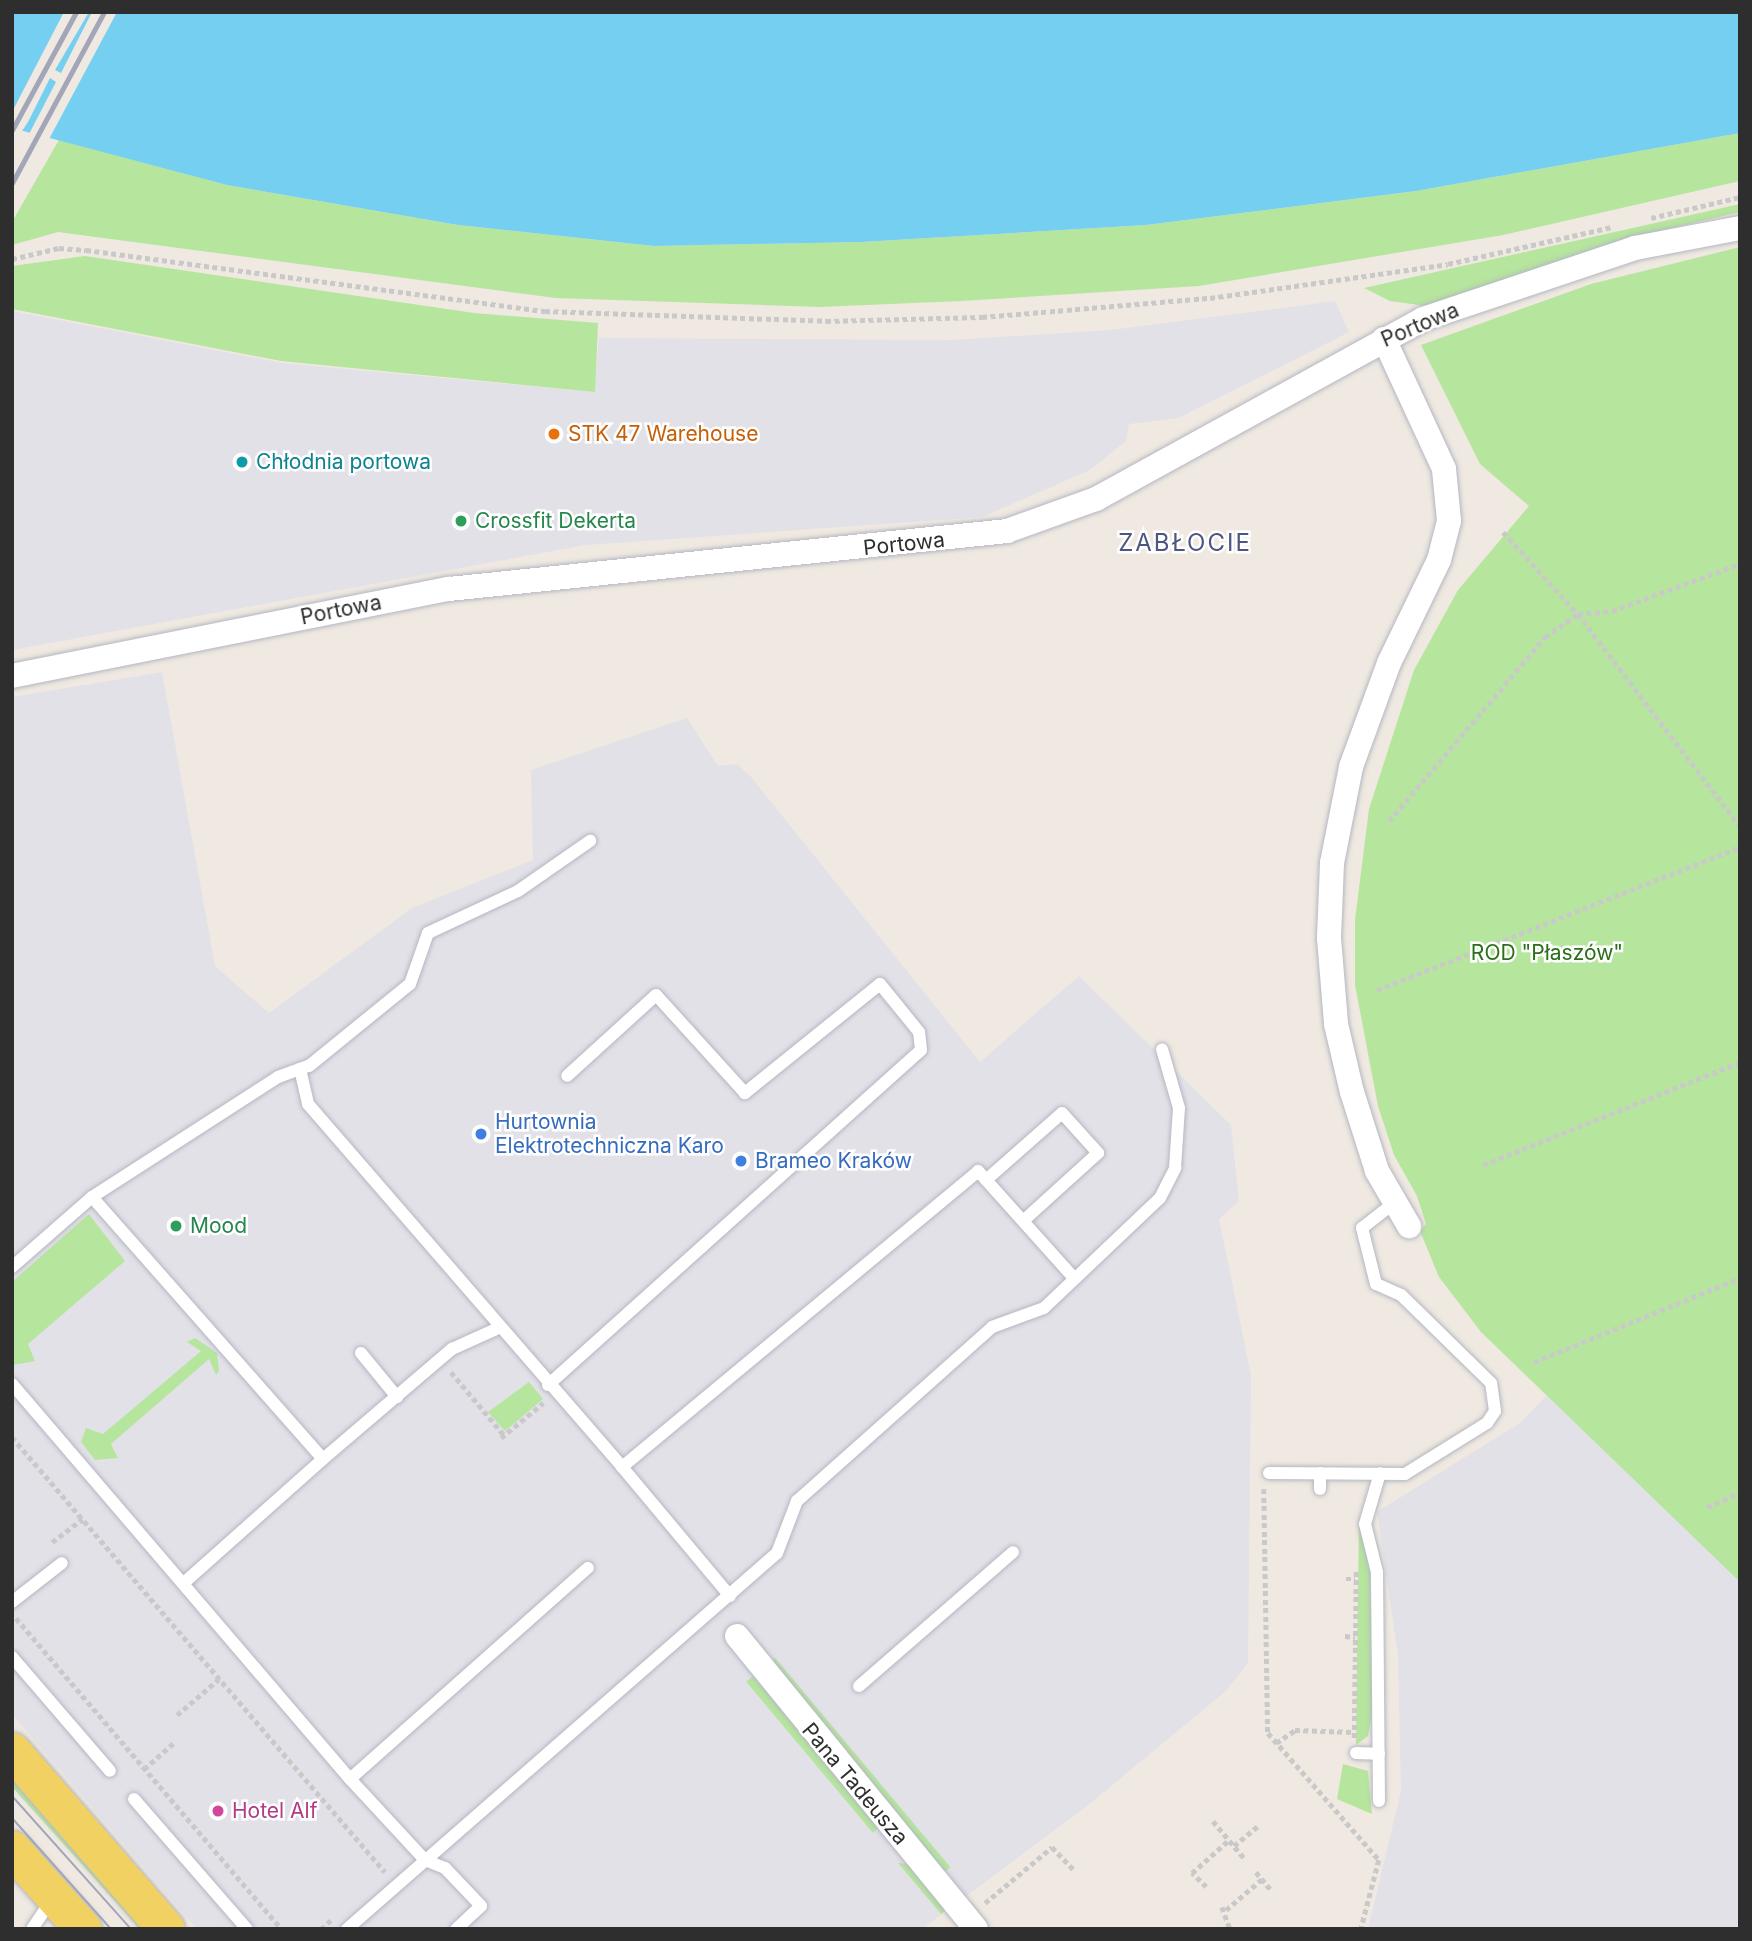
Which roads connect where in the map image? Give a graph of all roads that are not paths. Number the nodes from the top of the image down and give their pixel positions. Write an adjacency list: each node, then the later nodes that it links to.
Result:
1 (1740, 228): 2 (street, Portowa)
2 (1384, 339): 3 (street, Portowa); 10 (street)
3 (12, 676)
4 (590, 841): 6 (lane)
5 (1162, 1049): 14 (lane)
6 (300, 1069): 9 (lane); 15 (lane)
7 (567, 1076): 18 (lane)
8 (986, 1180): 11 (lane); 11 (lane); 21 (lane)
9 (92, 1197): 13 (lane); 20 (lane)
10 (1392, 1204): 12 (street); 24 (lane)
11 (1023, 1221): 14 (lane)
12 (1409, 1226)
13 (12, 1267)
14 (1073, 1277): 30 (lane)
15 (496, 1329): 18 (lane); 19 (lane)
16 (361, 1353): 19 (lane)
17 (12, 1384): 29 (lane)
18 (548, 1385): 21 (lane)
19 (397, 1396): 20 (lane)
20 (323, 1460): 29 (lane)
21 (622, 1467): 30 (lane)
22 (1267, 1473): 23 (lane)
23 (1320, 1473): 24 (lane); 25 (lane)
24 (1380, 1473): 37 (lane)
25 (1320, 1489)
26 (1013, 1552): 34 (lane)
27 (62, 1563): 31 (lane)
28 (588, 1568): 39 (lane)
29 (185, 1582): 39 (lane)
30 (730, 1596): 43 (lane)
31 (12, 1602)
32 (737, 1636): 45 (street, Pana Tadeusza)
33 (12, 1657): 38 (lane)
34 (859, 1686)
35 (12, 1751): 48 (main road)
36 (1355, 1753): 37 (lane)
37 (1379, 1754): 41 (lane)
38 (110, 1771)
39 (351, 1779): 43 (lane)
40 (134, 1799): 49 (lane)
41 (1379, 1801)
42 (12, 1849): 44 (main road)
43 (425, 1860): 50 (lane); 51 (lane)
44 (54, 1896): 46 (lane); 47 (main road)
45 (977, 1918)
46 (32, 1929)
47 (83, 1929)
48 (166, 1929)
49 (247, 1929)
50 (347, 1929)
51 (456, 1929)

